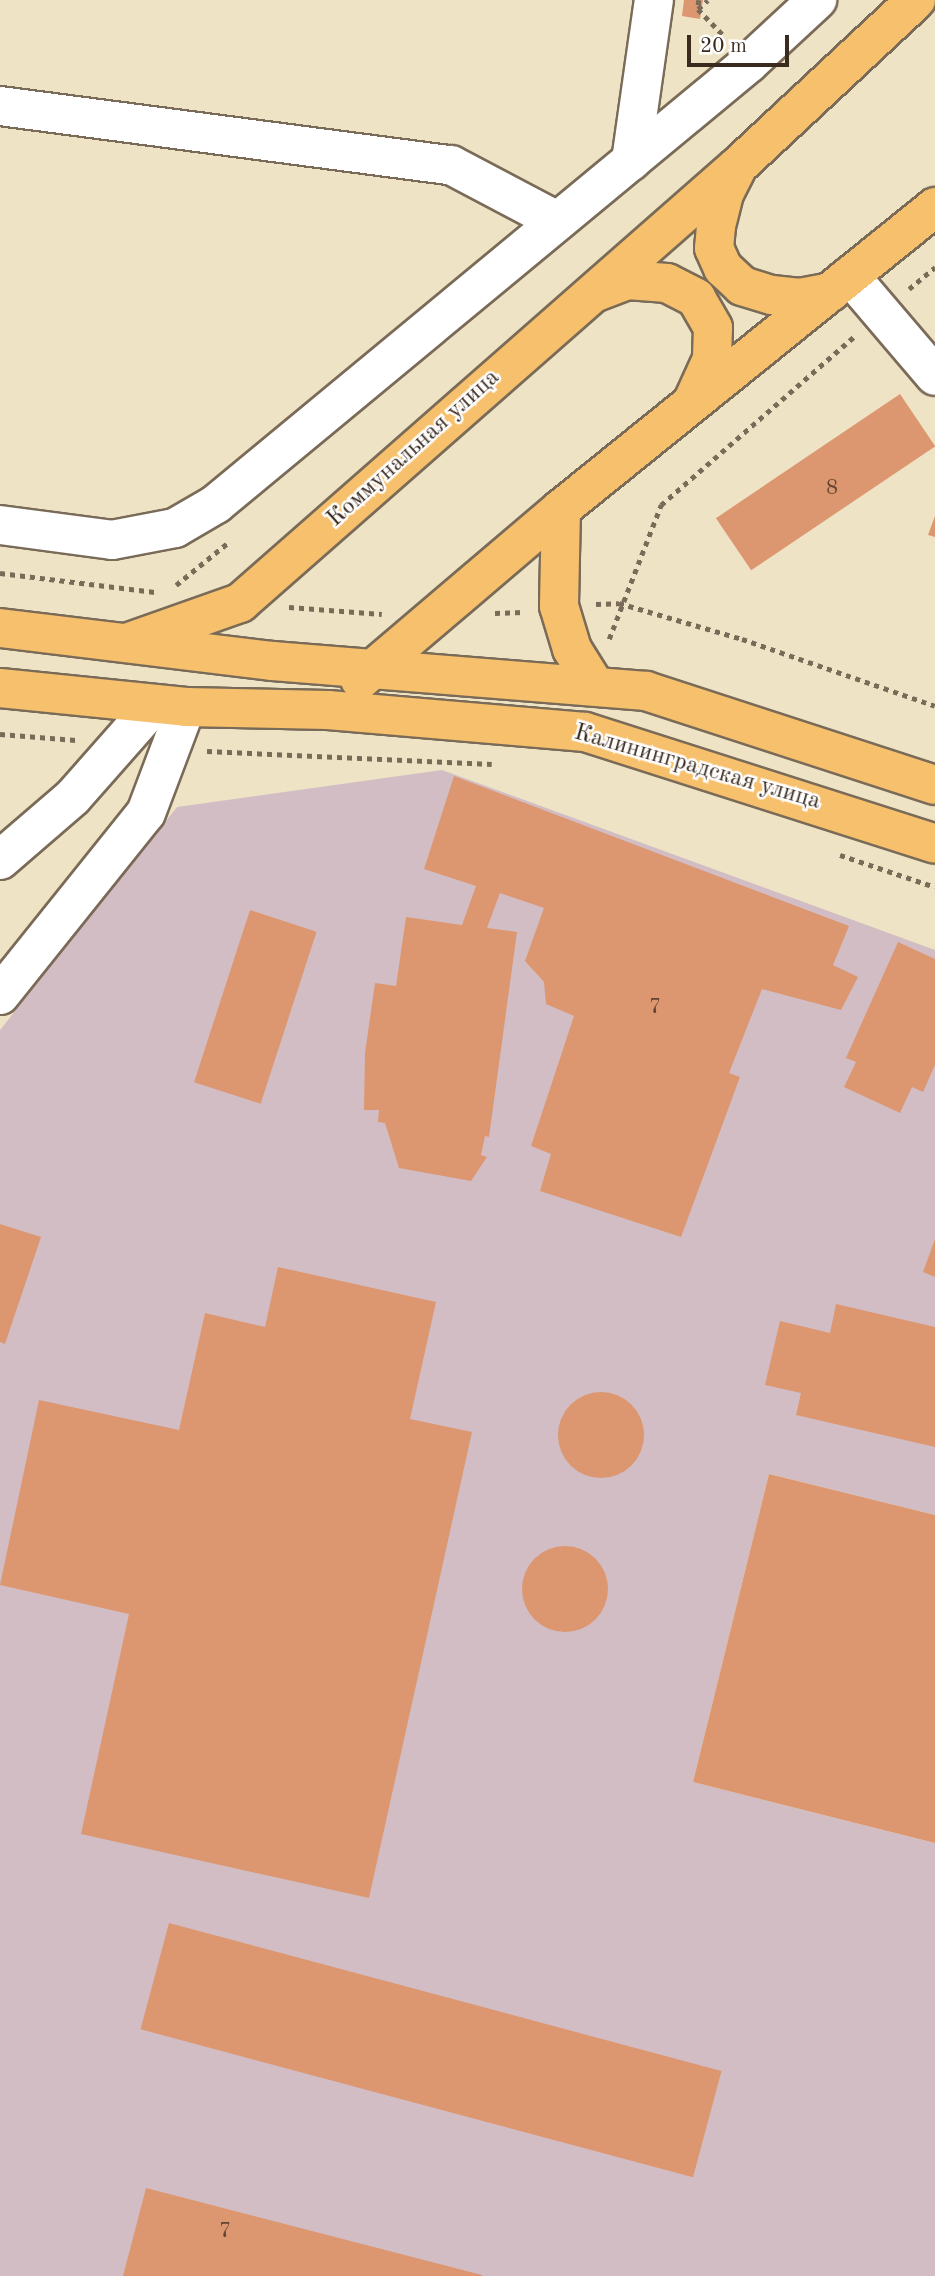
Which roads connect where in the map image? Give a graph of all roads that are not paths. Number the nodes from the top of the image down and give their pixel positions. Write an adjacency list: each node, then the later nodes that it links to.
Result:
1 (654, 0): 5 (street)
2 (817, 0): 5 (street)
3 (916, 0): 6 (main road, Коммунальная улица)
4 (0, 106): 8 (street)
5 (631, 161): 8 (street)
6 (739, 165): 9 (main road, Коммунальная улица); 10 (main road, Коммунальная улица)
7 (935, 207): 9 (main road, Коммунальная улица)
8 (558, 221): 14 (street)
9 (840, 284): 11 (street); 12 (main road, Коммунальная улица)
10 (588, 294): 12 (main road, Коммунальная улица); 15 (main road, Коммунальная улица)
11 (935, 376)
12 (688, 411): 13 (main road, Коммунальная улица)
13 (561, 509): 19 (main road, Коммунальная улица); 20 (main road)
14 (0, 525)
15 (240, 603): 17 (main road, Калининградская улица); 18 (main road)
16 (0, 628): 17 (main road, Калининградская улица)
17 (129, 642): 18 (main road, Калининградская улица)
18 (274, 661): 19 (main road, Калининградская улица); 23 (main road)
19 (372, 669): 20 (main road, Калининградская улица); 23 (main road)
20 (595, 686): 24 (main road, Калининградская улица)
21 (0, 688): 22 (main road, Калининградская улица)
22 (171, 705): 23 (main road, Калининградская улица); 26 (street); 27 (street)
23 (328, 710): 25 (main road, Калининградская улица)
24 (935, 785)
25 (935, 844)
26 (0, 860)
27 (0, 995)

